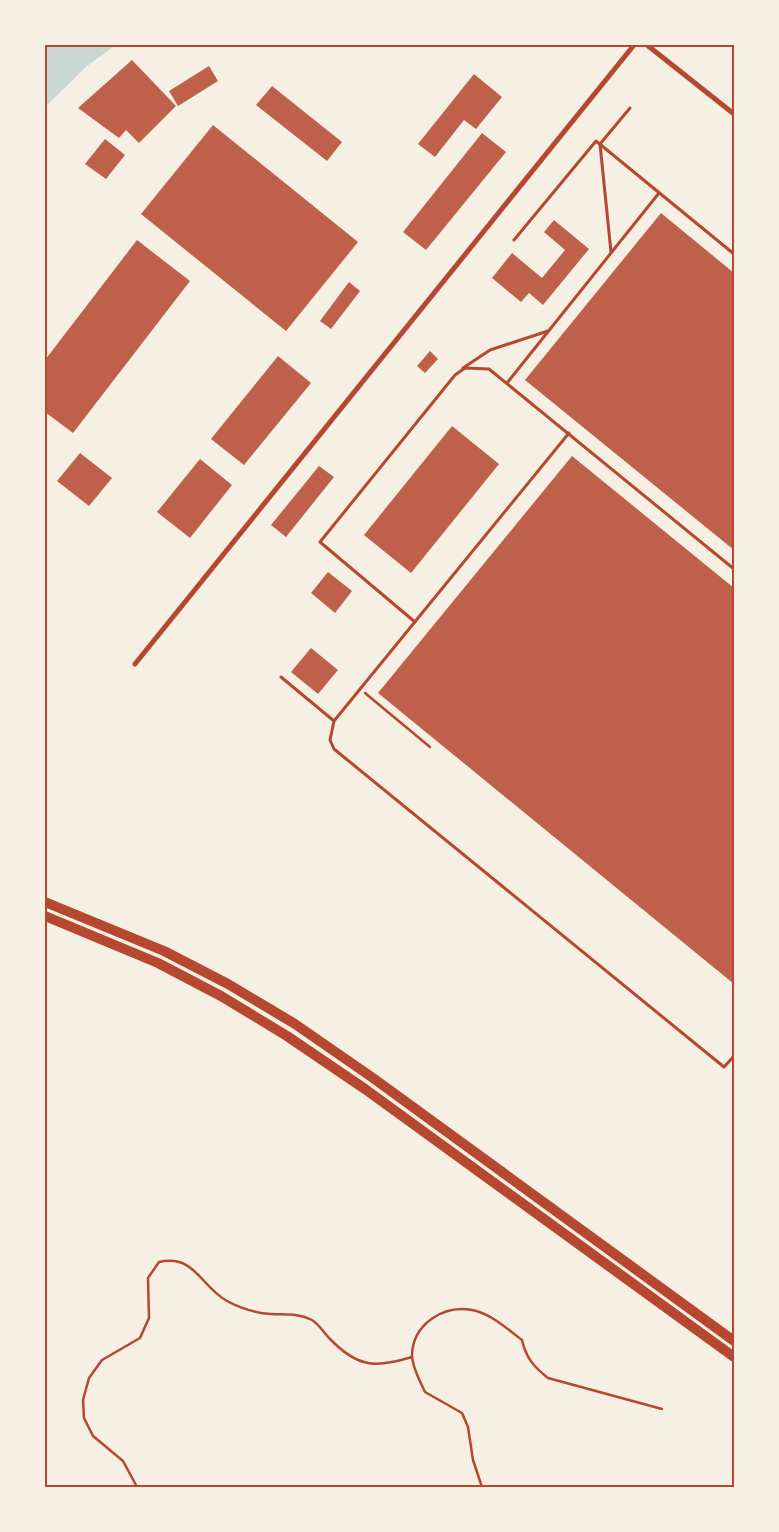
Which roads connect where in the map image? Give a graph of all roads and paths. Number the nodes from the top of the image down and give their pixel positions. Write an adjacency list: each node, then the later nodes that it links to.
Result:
1 (634, 45): 16 (street)
2 (647, 45): 4 (street)
3 (630, 108): 5 (lane)
4 (734, 114)
5 (600, 144): 6 (lane); 7 (lane); 8 (lane)
6 (659, 193): 8 (lane); 9 (lane)
7 (514, 240)
8 (611, 253): 10 (lane)
9 (734, 254)
10 (548, 331): 11 (lane); 12 (lane)
11 (455, 375): 12 (lane); 15 (lane)
12 (507, 383): 13 (lane)
13 (568, 434): 14 (lane); 15 (lane)
14 (734, 569)
15 (415, 622): 18 (lane)
16 (135, 664)
17 (281, 677): 19 (lane)
18 (360, 688): 19 (lane); 20 (path)
19 (334, 721): 23 (lane)
20 (430, 747)
21 (45, 902): 24 (main road)
22 (45, 916): 26 (main road)
23 (734, 1056)
24 (734, 1340)
25 (412, 1357): 27 (path); 28 (path); 29 (path)
26 (734, 1357)
27 (662, 1409)
28 (138, 1487)
29 (482, 1487)

